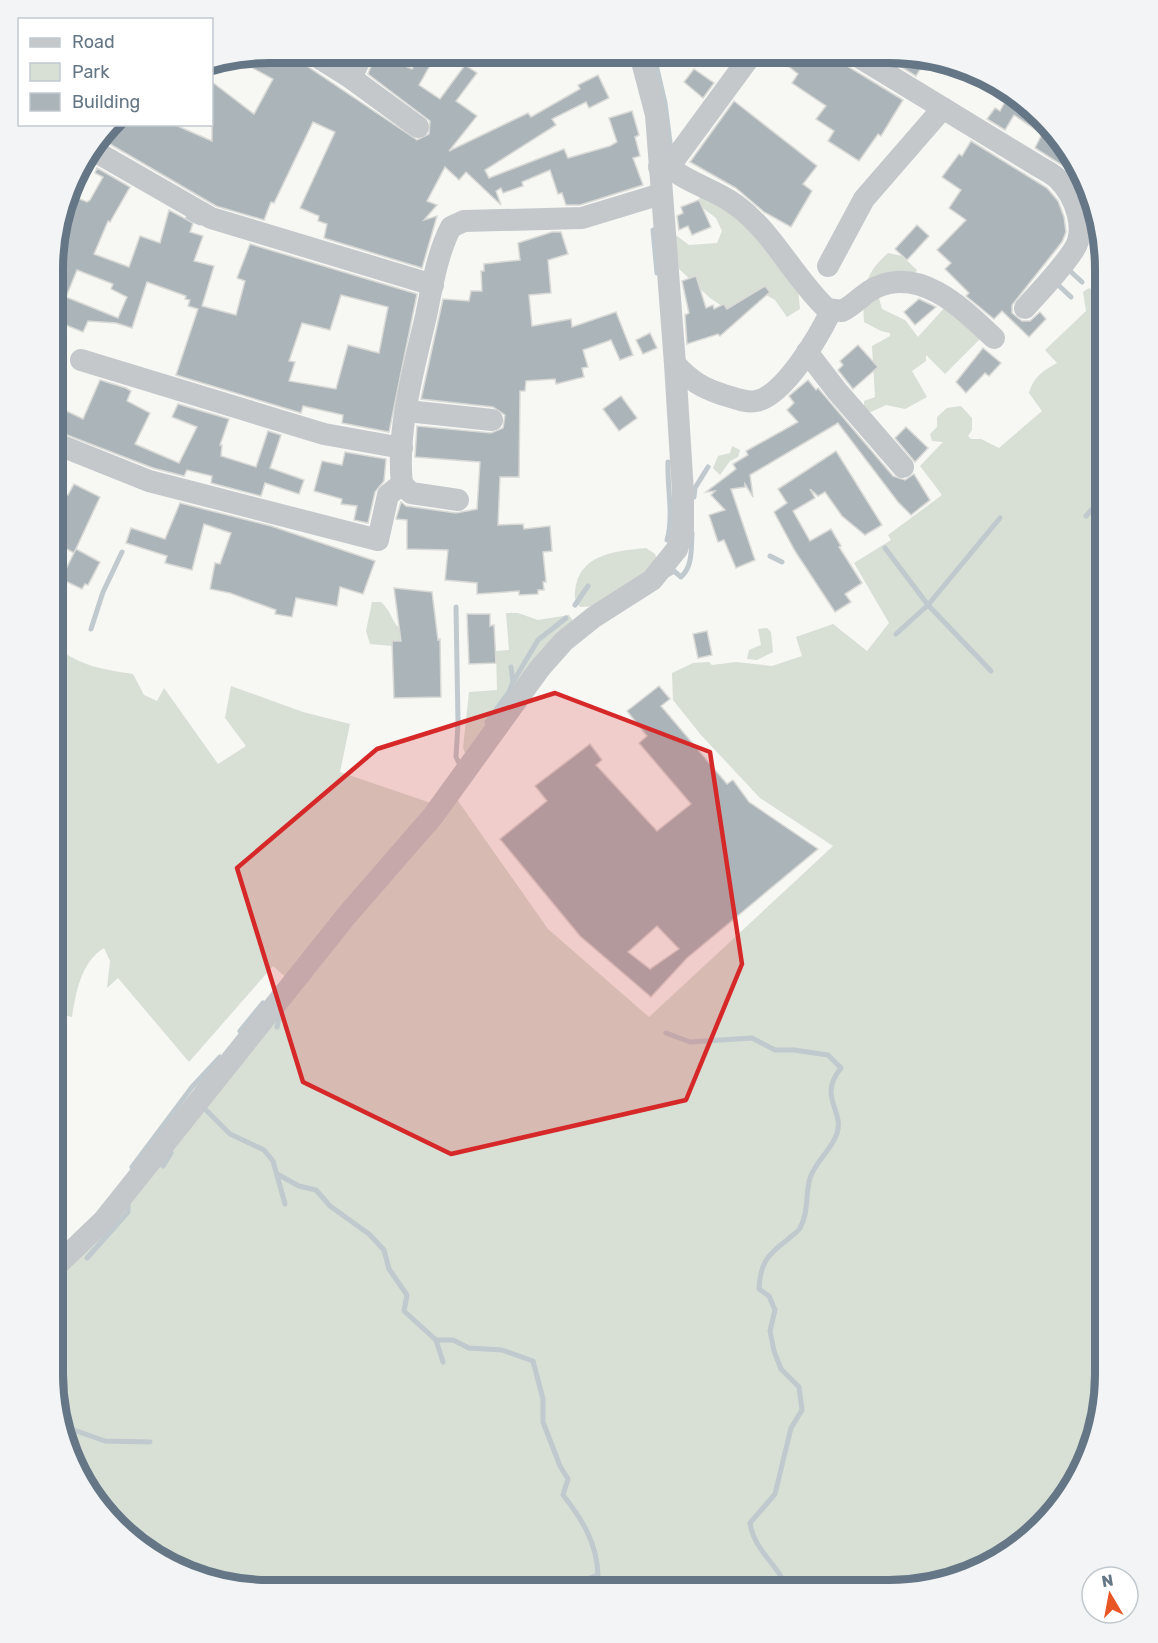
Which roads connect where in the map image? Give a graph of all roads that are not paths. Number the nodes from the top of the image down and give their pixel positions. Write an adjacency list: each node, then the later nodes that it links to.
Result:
1 (327, 63): 6 (street)
2 (358, 63): 6 (street)
3 (642, 63): 10 (street)
4 (745, 63): 10 (street)
5 (869, 63): 7 (street)
6 (351, 78): 8 (street)
7 (943, 108): 12 (street); 14 (street)
8 (418, 127)
9 (99, 154): 13 (street)
10 (664, 167): 11 (street); 15 (street)
11 (661, 194): 13 (street); 19 (street)
12 (828, 266)
13 (433, 285): 20 (street)
14 (1025, 308)
15 (831, 311): 16 (street); 17 (street)
16 (994, 338)
17 (807, 352): 19 (street); 24 (street)
18 (81, 360): 23 (street)
19 (675, 363): 27 (street)
20 (407, 411): 21 (street); 23 (street)
21 (492, 420)
22 (63, 447): 25 (street)
23 (402, 448): 25 (street)
24 (903, 467)
25 (402, 484): 26 (street)
26 (458, 500)
27 (63, 1260)

